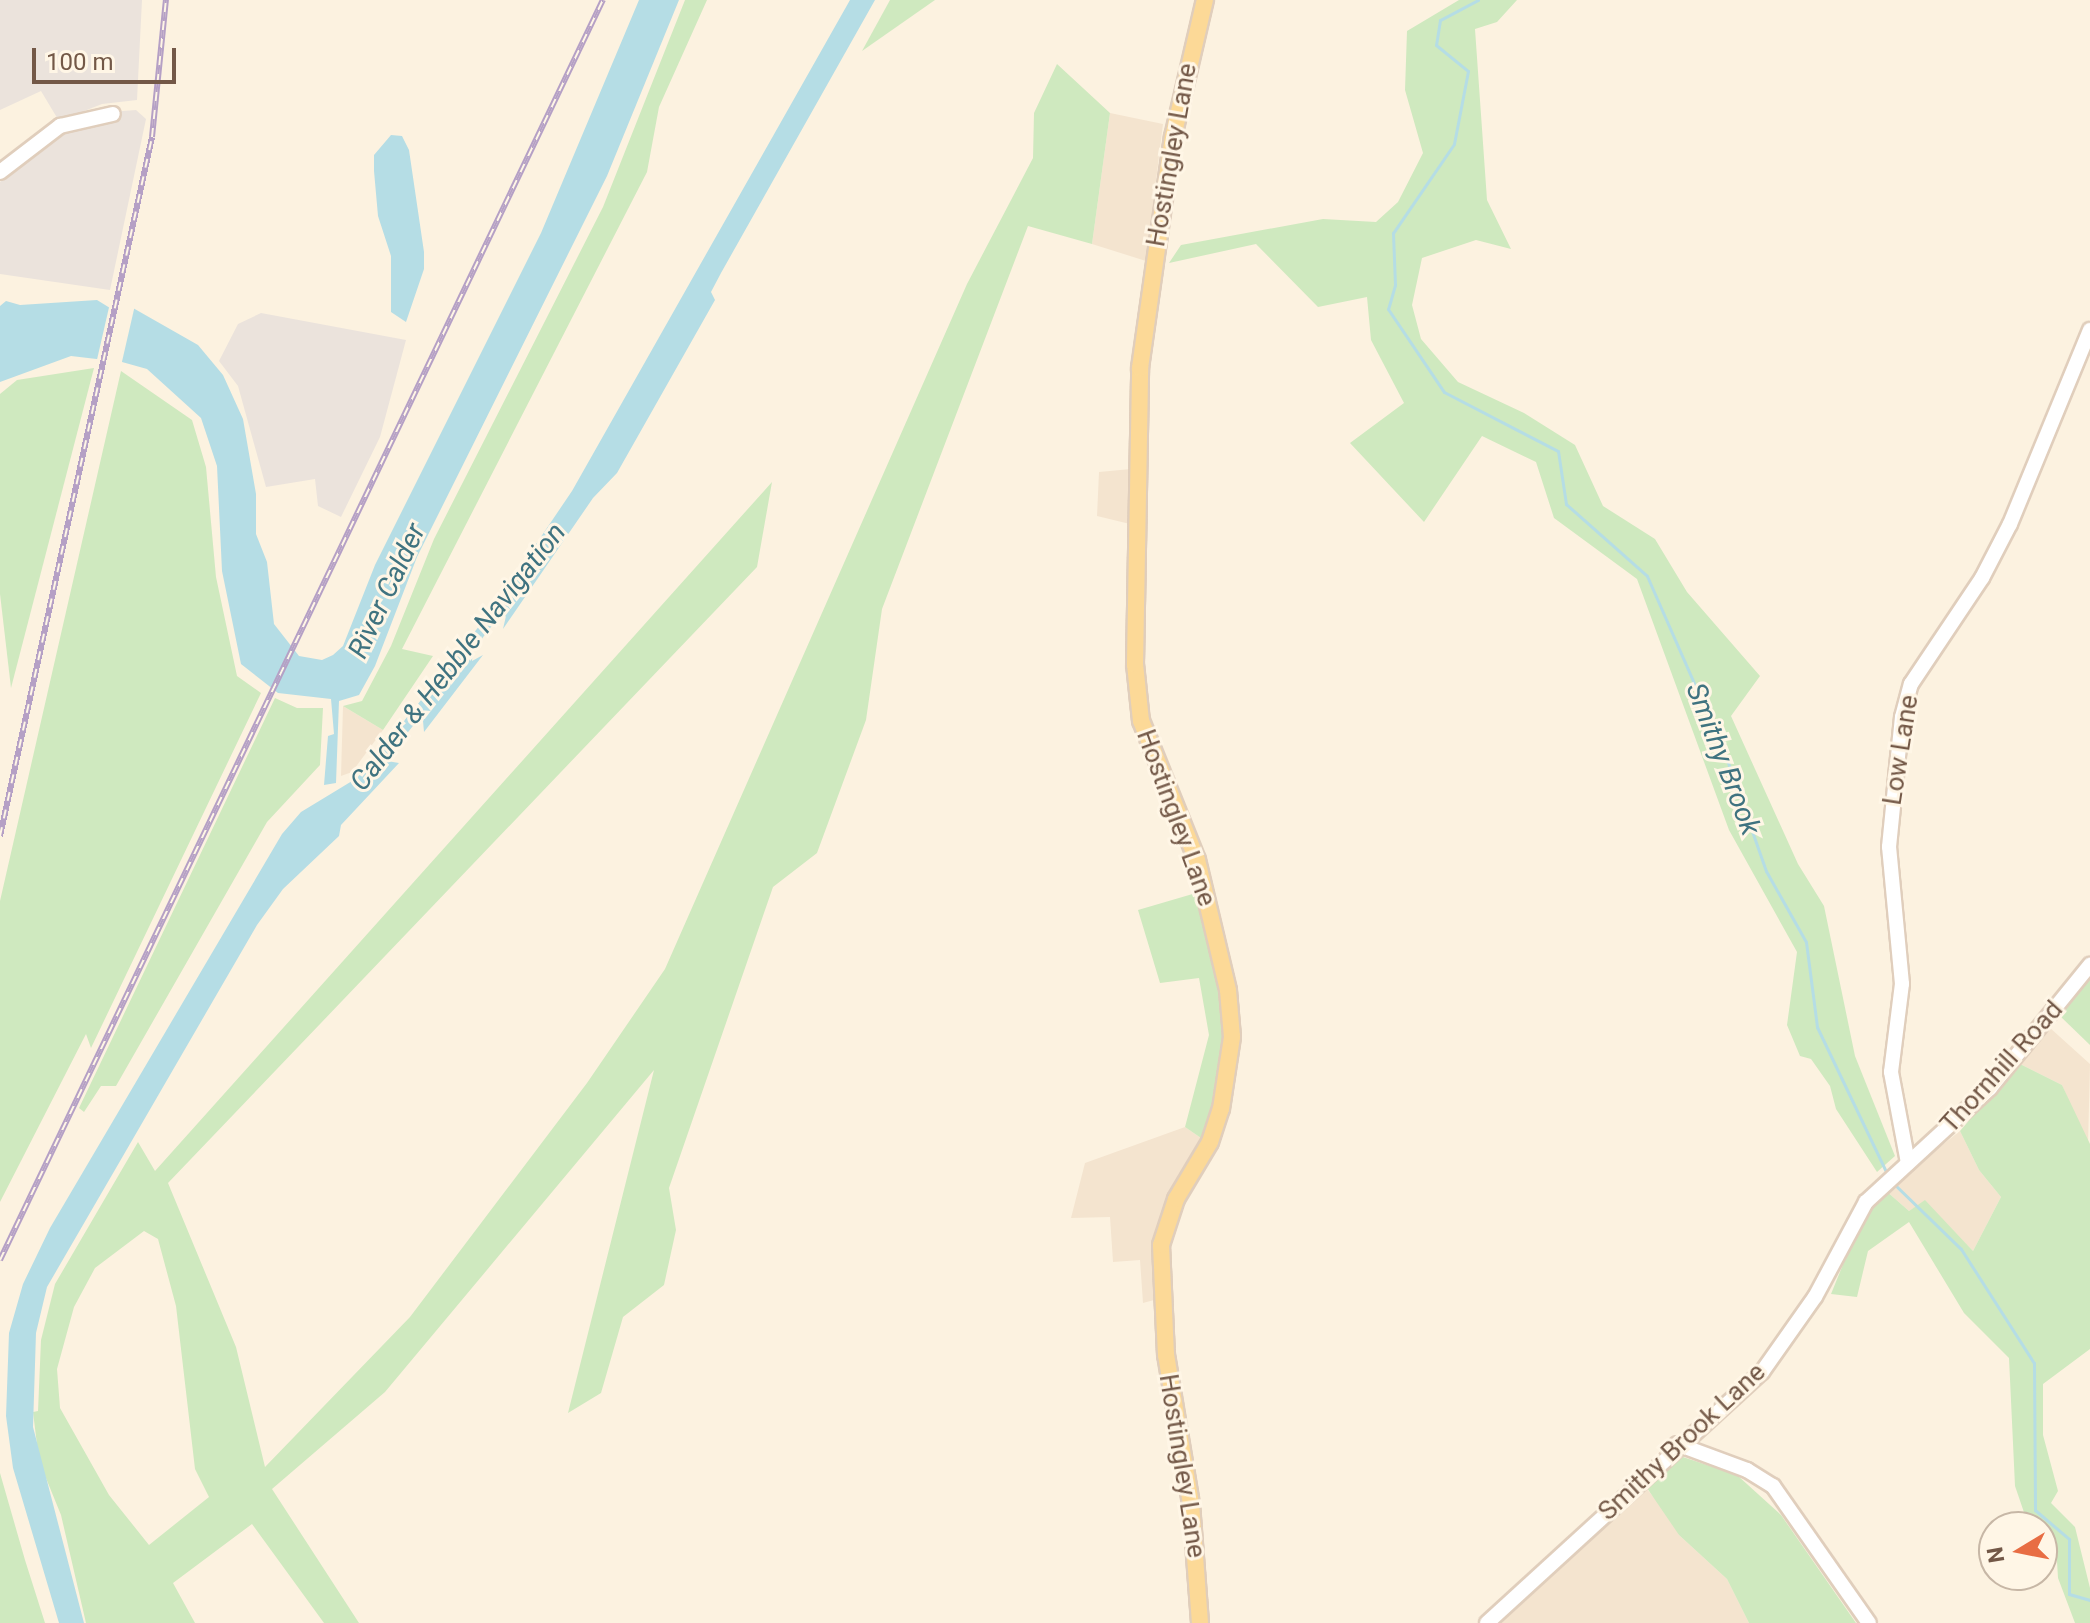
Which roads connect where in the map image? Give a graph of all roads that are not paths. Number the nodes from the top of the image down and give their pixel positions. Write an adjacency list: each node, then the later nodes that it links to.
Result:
1 (1205, 0): 8 (main road, Hostingley Lane)
2 (113, 114): 3 (street)
3 (0, 172)
4 (2090, 330): 6 (street, Low Lane)
5 (2090, 965): 6 (street, Thornhill Road)
6 (1908, 1163): 7 (street, Smithy Brook Lane)
7 (1677, 1444): 9 (street, Smithy Brook Lane); 10 (street)
8 (1200, 1623)
9 (1487, 1623)
10 (1869, 1623)

